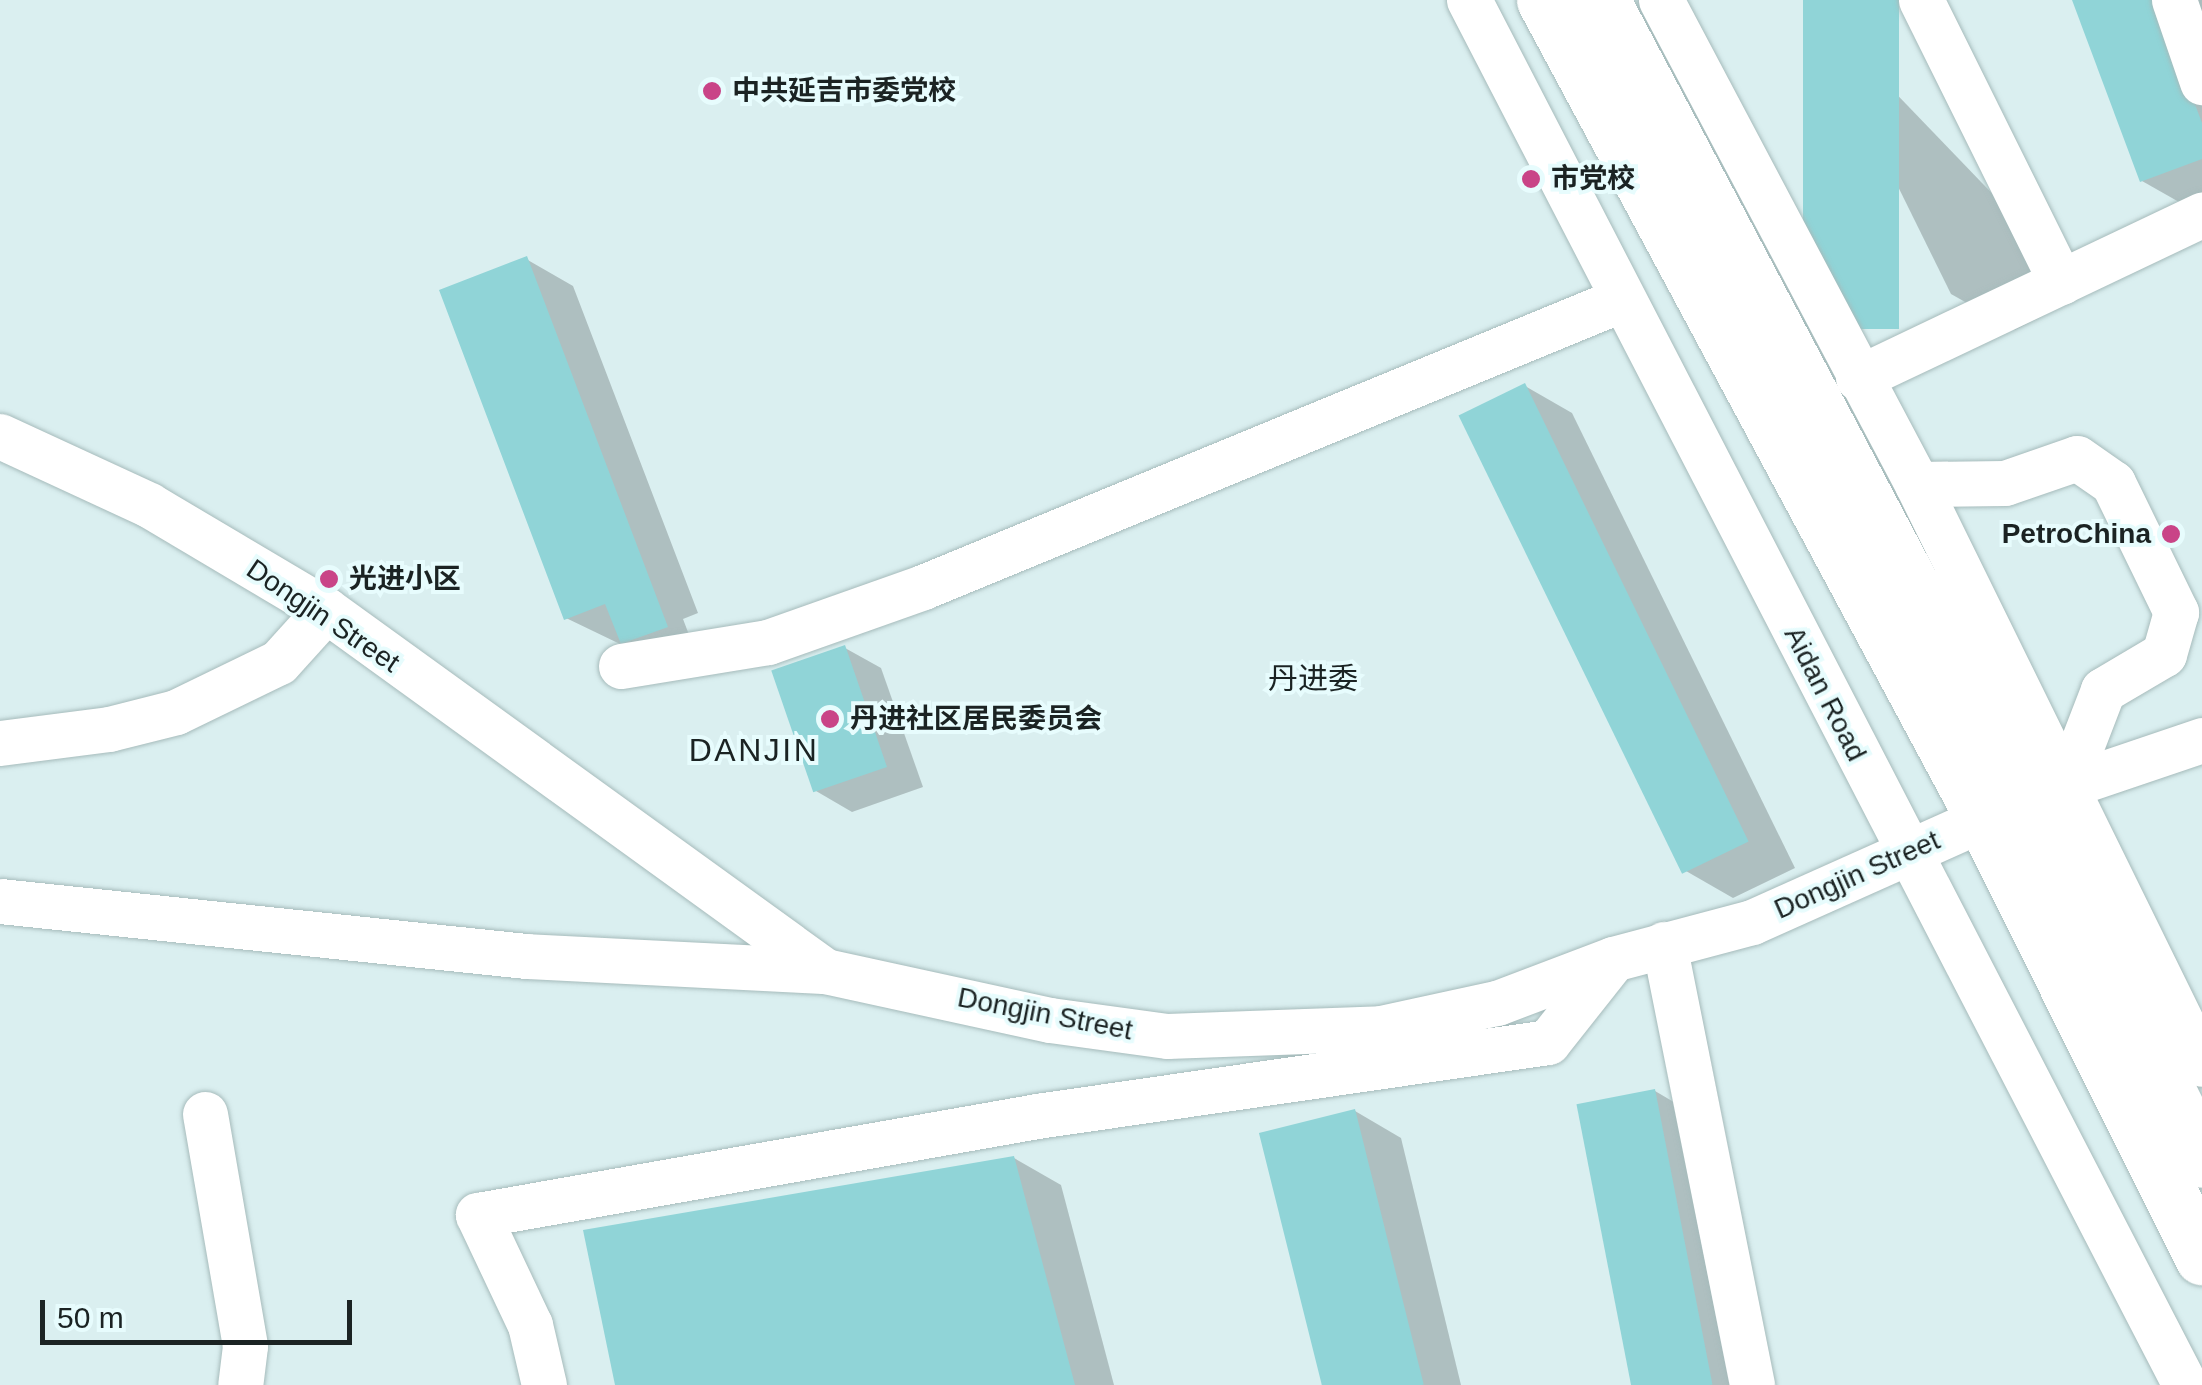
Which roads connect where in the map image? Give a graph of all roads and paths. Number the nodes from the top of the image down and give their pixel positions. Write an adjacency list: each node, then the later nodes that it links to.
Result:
1 (1470, 0): 10 (street, Aidan Road)
2 (1544, 0): 18 (main road)
3 (1602, 0): 18 (main road)
4 (1662, 0): 11 (street)
5 (1921, 0): 9 (street)
6 (2174, 0): 7 (street)
7 (2202, 82)
8 (2202, 215): 9 (street)
9 (2061, 282): 11 (street)
10 (1620, 300): 15 (street); 19 (street, Aidan Road)
11 (1858, 378): 13 (street)
12 (0, 436): 14 (street, Dongjin Street)
13 (1917, 484): 18 (street); 18 (street)
14 (326, 610): 17 (street); 23 (street, Dongjin Street)
15 (621, 666)
16 (2202, 740): 18 (street, Dongjin Street)
17 (0, 743)
18 (2025, 801): 19 (street, Dongjin Street); 24 (street); 26 (main road); 27 (main road)
19 (1908, 853): 21 (street, Dongjin Street); 31 (street, Aidan Road)
20 (0, 901): 23 (street)
21 (1664, 944): 22 (street, Dongjin Street); 30 (street)
22 (1613, 959): 23 (street, Dongjin Street); 29 (street)
23 (825, 971)
24 (2202, 1064)
25 (206, 1114): 28 (street)
26 (2202, 1160)
27 (2202, 1257)
28 (240, 1385)
29 (544, 1385)
30 (1752, 1385)
31 (2186, 1385)

